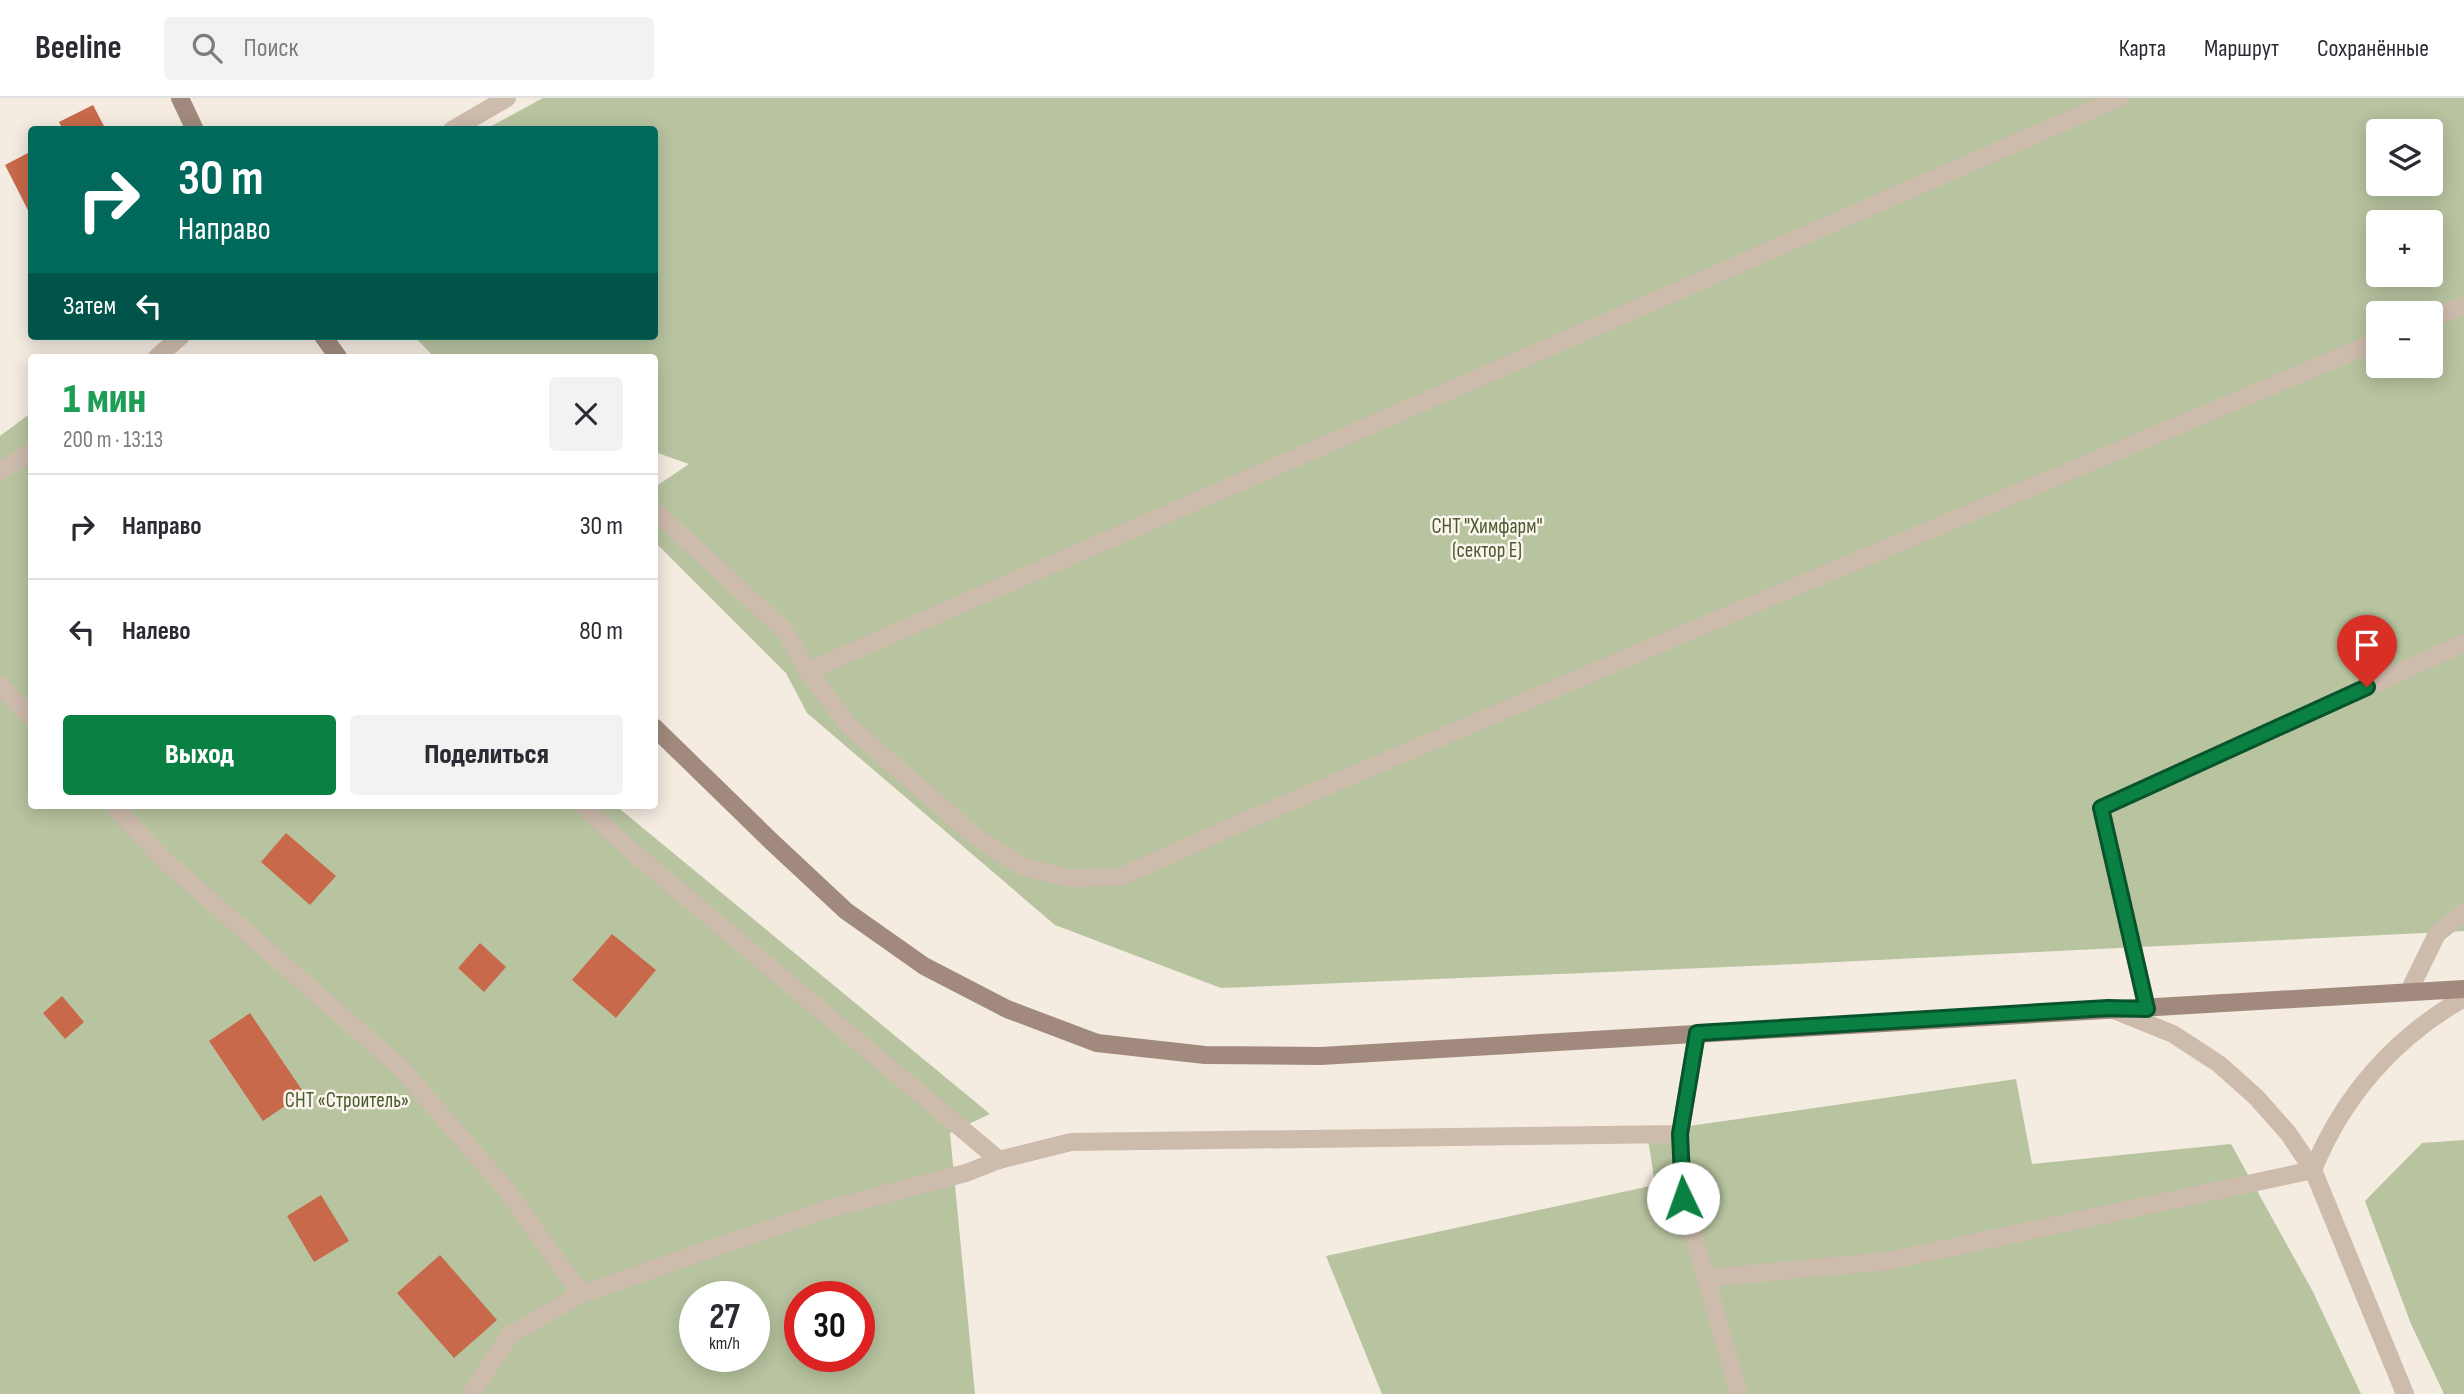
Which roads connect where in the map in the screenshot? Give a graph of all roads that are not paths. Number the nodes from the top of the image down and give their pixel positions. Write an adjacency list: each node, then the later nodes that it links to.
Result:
1 (180, 98): 4 (main road)
2 (507, 98): 5 (street)
3 (2119, 98): 15 (street)
4 (193, 126)
5 (459, 126)
6 (2464, 305): 7 (street)
7 (2443, 314)
8 (176, 340): 10 (street)
9 (2366, 346): 15 (street)
10 (160, 354)
11 (28, 454): 12 (street)
12 (0, 471)
13 (658, 514): 15 (street)
14 (2464, 643): 26 (street)
15 (808, 670)
16 (0, 685): 17 (street)
17 (28, 715)
18 (658, 731): 27 (main road)
19 (117, 809): 32 (street)
20 (586, 809): 29 (street)
21 (2464, 912): 23 (street)
22 (2464, 989): 23 (main road)
23 (2409, 991): 26 (main road)
24 (2464, 998): 30 (street)
25 (2108, 1008): 26 (main road); 27 (main road); 30 (street)
26 (2147, 1009)
27 (1697, 1033): 28 (street)
28 (1680, 1134): 29 (street); 31 (street)
29 (999, 1160): 32 (street)
30 (2313, 1170): 31 (street); 35 (street)
31 (1706, 1278): 34 (street)
32 (580, 1294): 33 (street)
33 (471, 1394)
34 (1739, 1394)
35 (2405, 1394)

